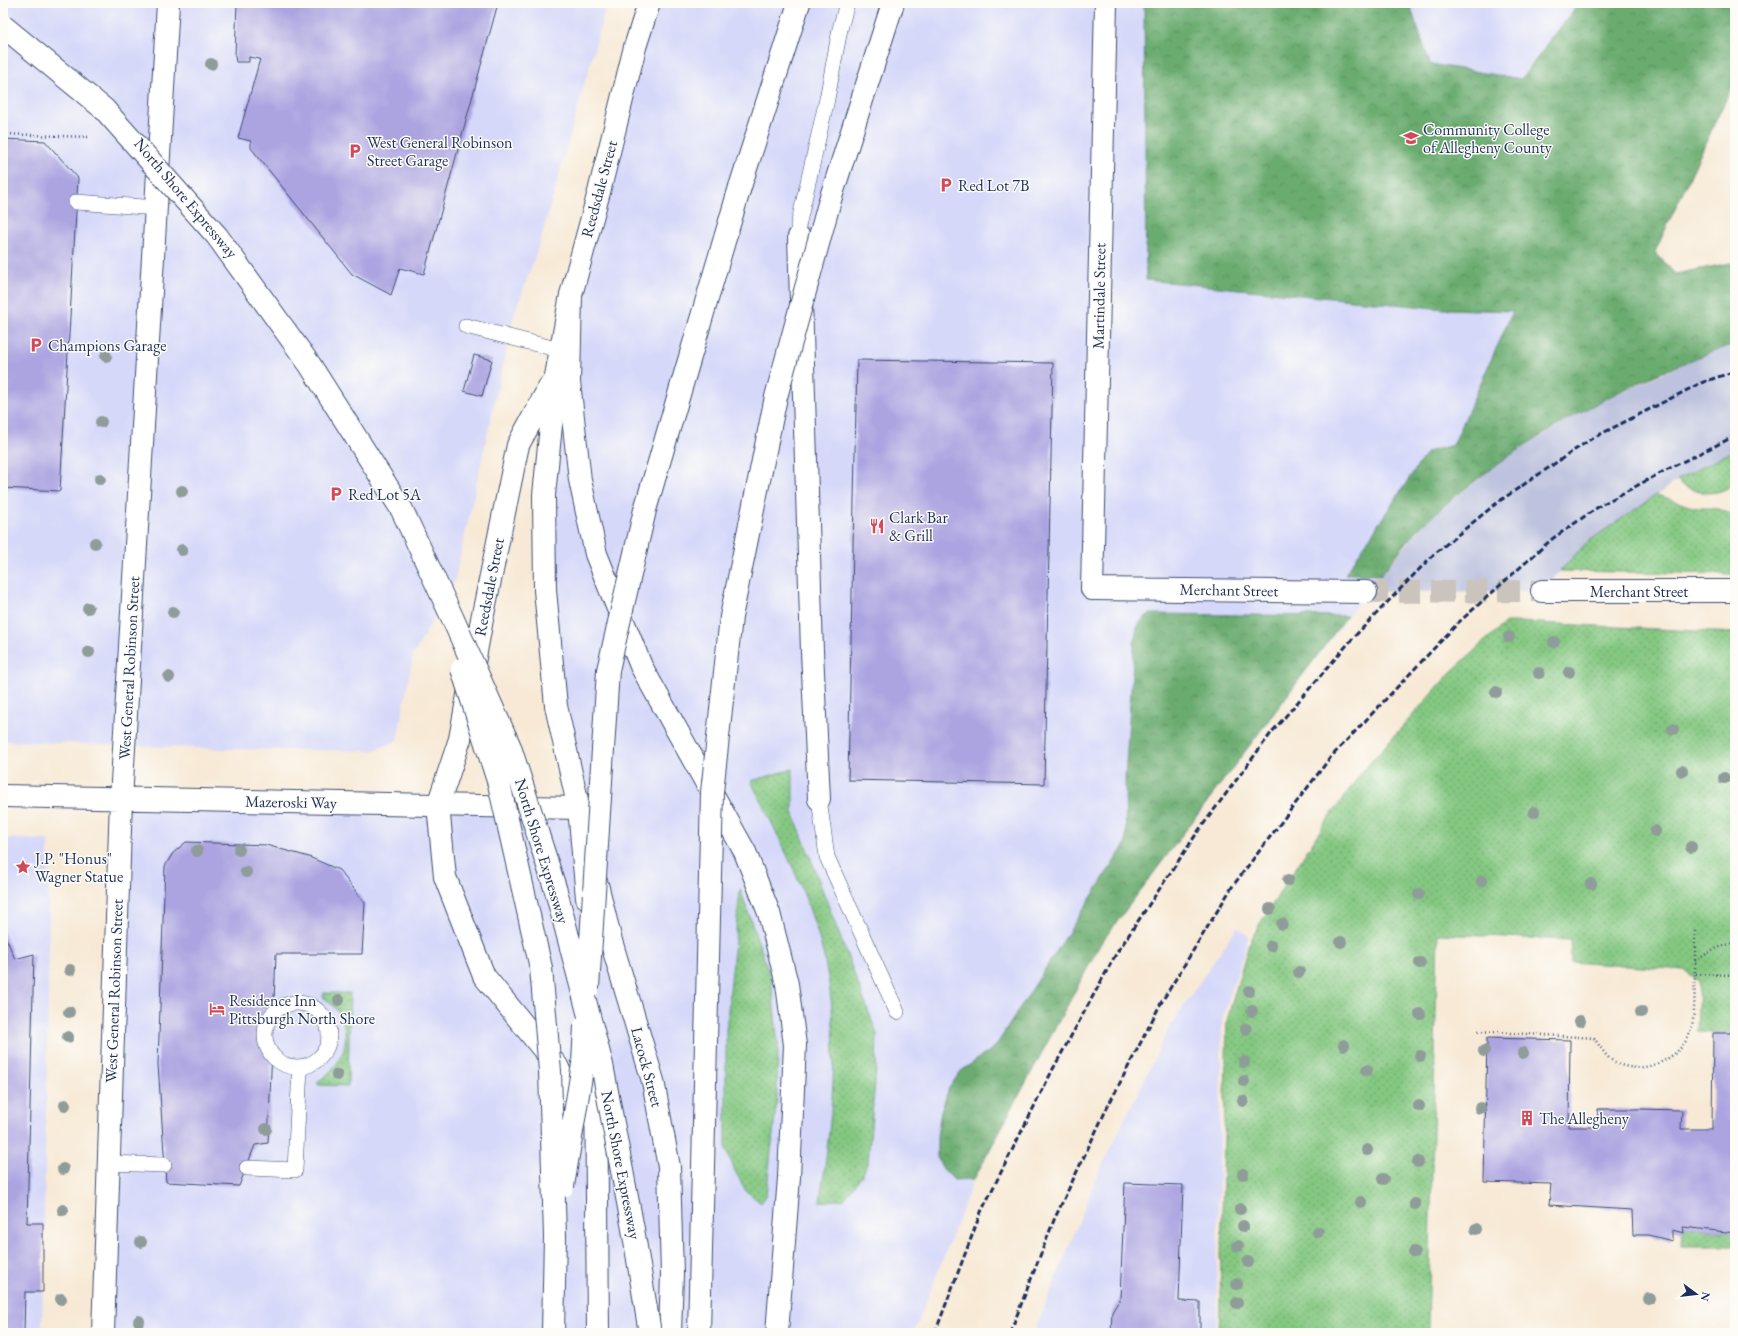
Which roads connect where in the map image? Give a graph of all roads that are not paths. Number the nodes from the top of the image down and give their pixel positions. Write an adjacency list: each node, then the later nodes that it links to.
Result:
1 (168, 3): 10 (main road, West General Robinson Street)
2 (649, 3): 12 (main road, Reedsdale Street)
3 (799, 3): 31 (main road, bridge)
4 (847, 3): 11 (lane)
5 (893, 3): 37 (main road, bridge)
6 (1106, 3): 16 (main road, Martindale Street)
7 (3, 22): 31 (main road, North Shore Expressway, bridge)
8 (3, 26): 35 (main road, North Shore Expressway, bridge)
9 (76, 202): 10 (lane)
10 (157, 208): 21 (main road, West General Robinson Street)
11 (799, 237): 22 (main road)
12 (571, 295): 14 (main road, Reedsdale Street); 38 (main road)
13 (466, 326): 14 (lane)
14 (560, 350): 15 (main road, Reedsdale Street)
15 (556, 376): 23 (main road, Reedsdale Street); 24 (main road, Reedsdale Street)
16 (1092, 588): 19 (main road, Merchant Street)
17 (1542, 591): 18 (main road, Merchant Street)
18 (1735, 591)
19 (1366, 592)
20 (3, 796): 21 (main road, Mazeroski Way)
21 (121, 799): 23 (main road, Mazeroski Way); 28 (main road, West General Robinson Street)
22 (819, 799): 25 (lane)
23 (438, 805): 24 (main road, Mazeroski Way); 27 (main road)
24 (578, 808): 27 (main road); 36 (main road, Lacock Street)
25 (897, 1012)
26 (300, 1067): 26 (lane); 30 (lane)
27 (598, 1155): 34 (main road)
28 (108, 1163): 29 (lane); 32 (main road, West General Robinson Street)
29 (164, 1165)
30 (246, 1168)
31 (555, 1237): 33 (main road, North Shore Expressway)
32 (103, 1333)
33 (553, 1333)
34 (598, 1333)
35 (650, 1333)
36 (670, 1333)
37 (699, 1333)
38 (777, 1333)

